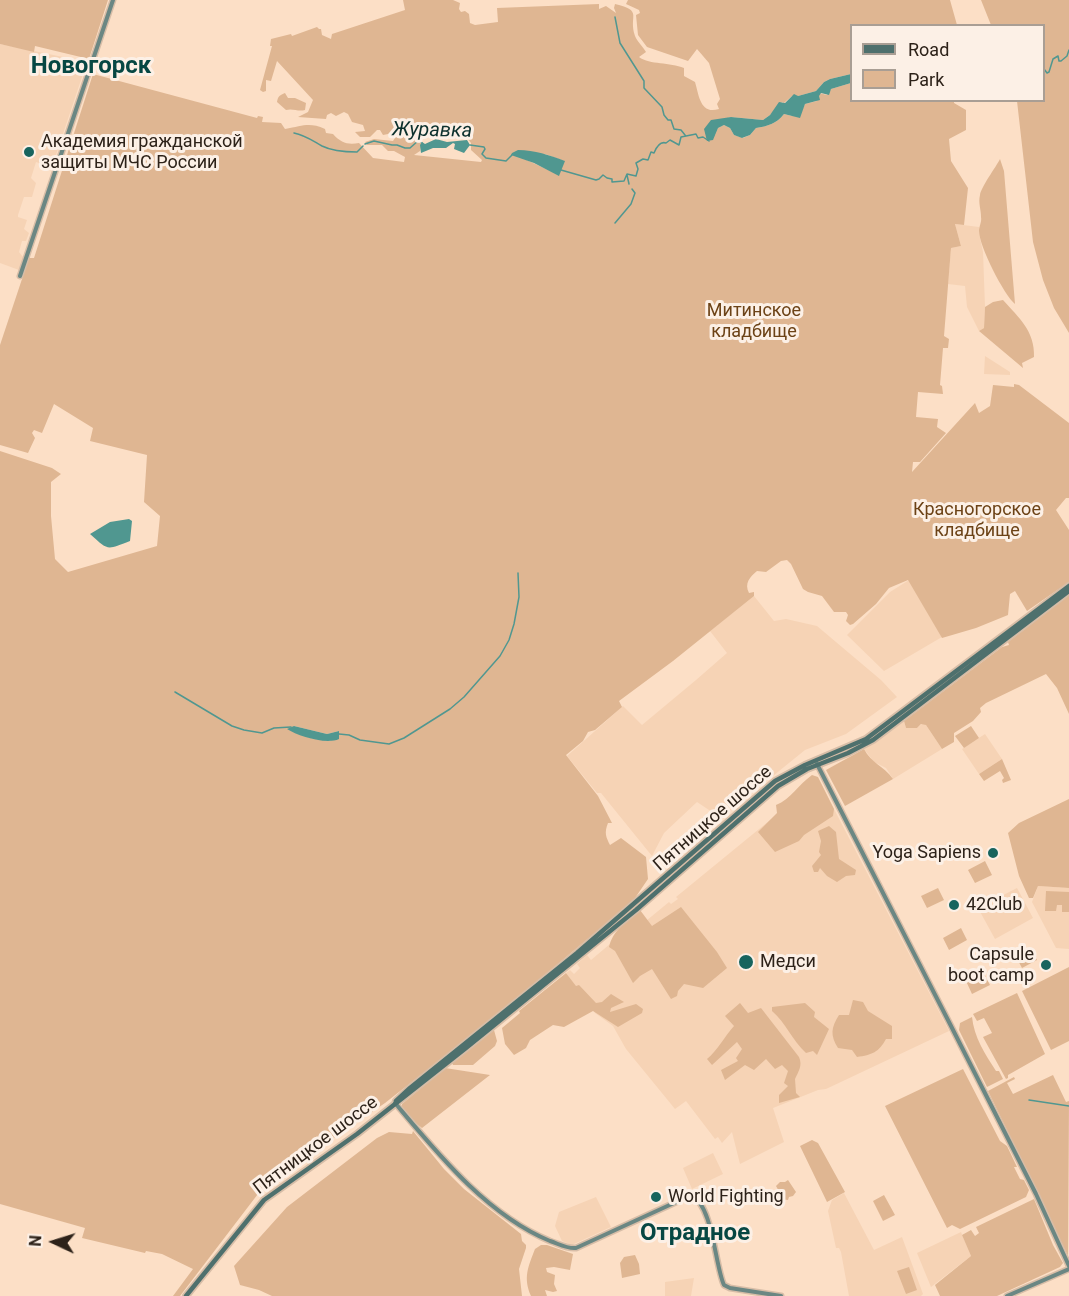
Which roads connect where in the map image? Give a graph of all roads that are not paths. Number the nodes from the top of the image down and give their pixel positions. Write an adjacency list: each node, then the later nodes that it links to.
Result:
1 (113, 0): 2 (street)
2 (20, 276)
3 (1069, 586): 5 (main road, Пятницкое шоссе)
4 (1069, 591): 5 (main road, Пятницкое шоссе)
5 (816, 763): 6 (main road, Пятницкое шоссе); 7 (street)
6 (395, 1104): 8 (main road, Пятницкое шоссе); 9 (street)
7 (1069, 1268): 10 (street)
8 (186, 1296)
9 (781, 1296)
10 (1007, 1296)

